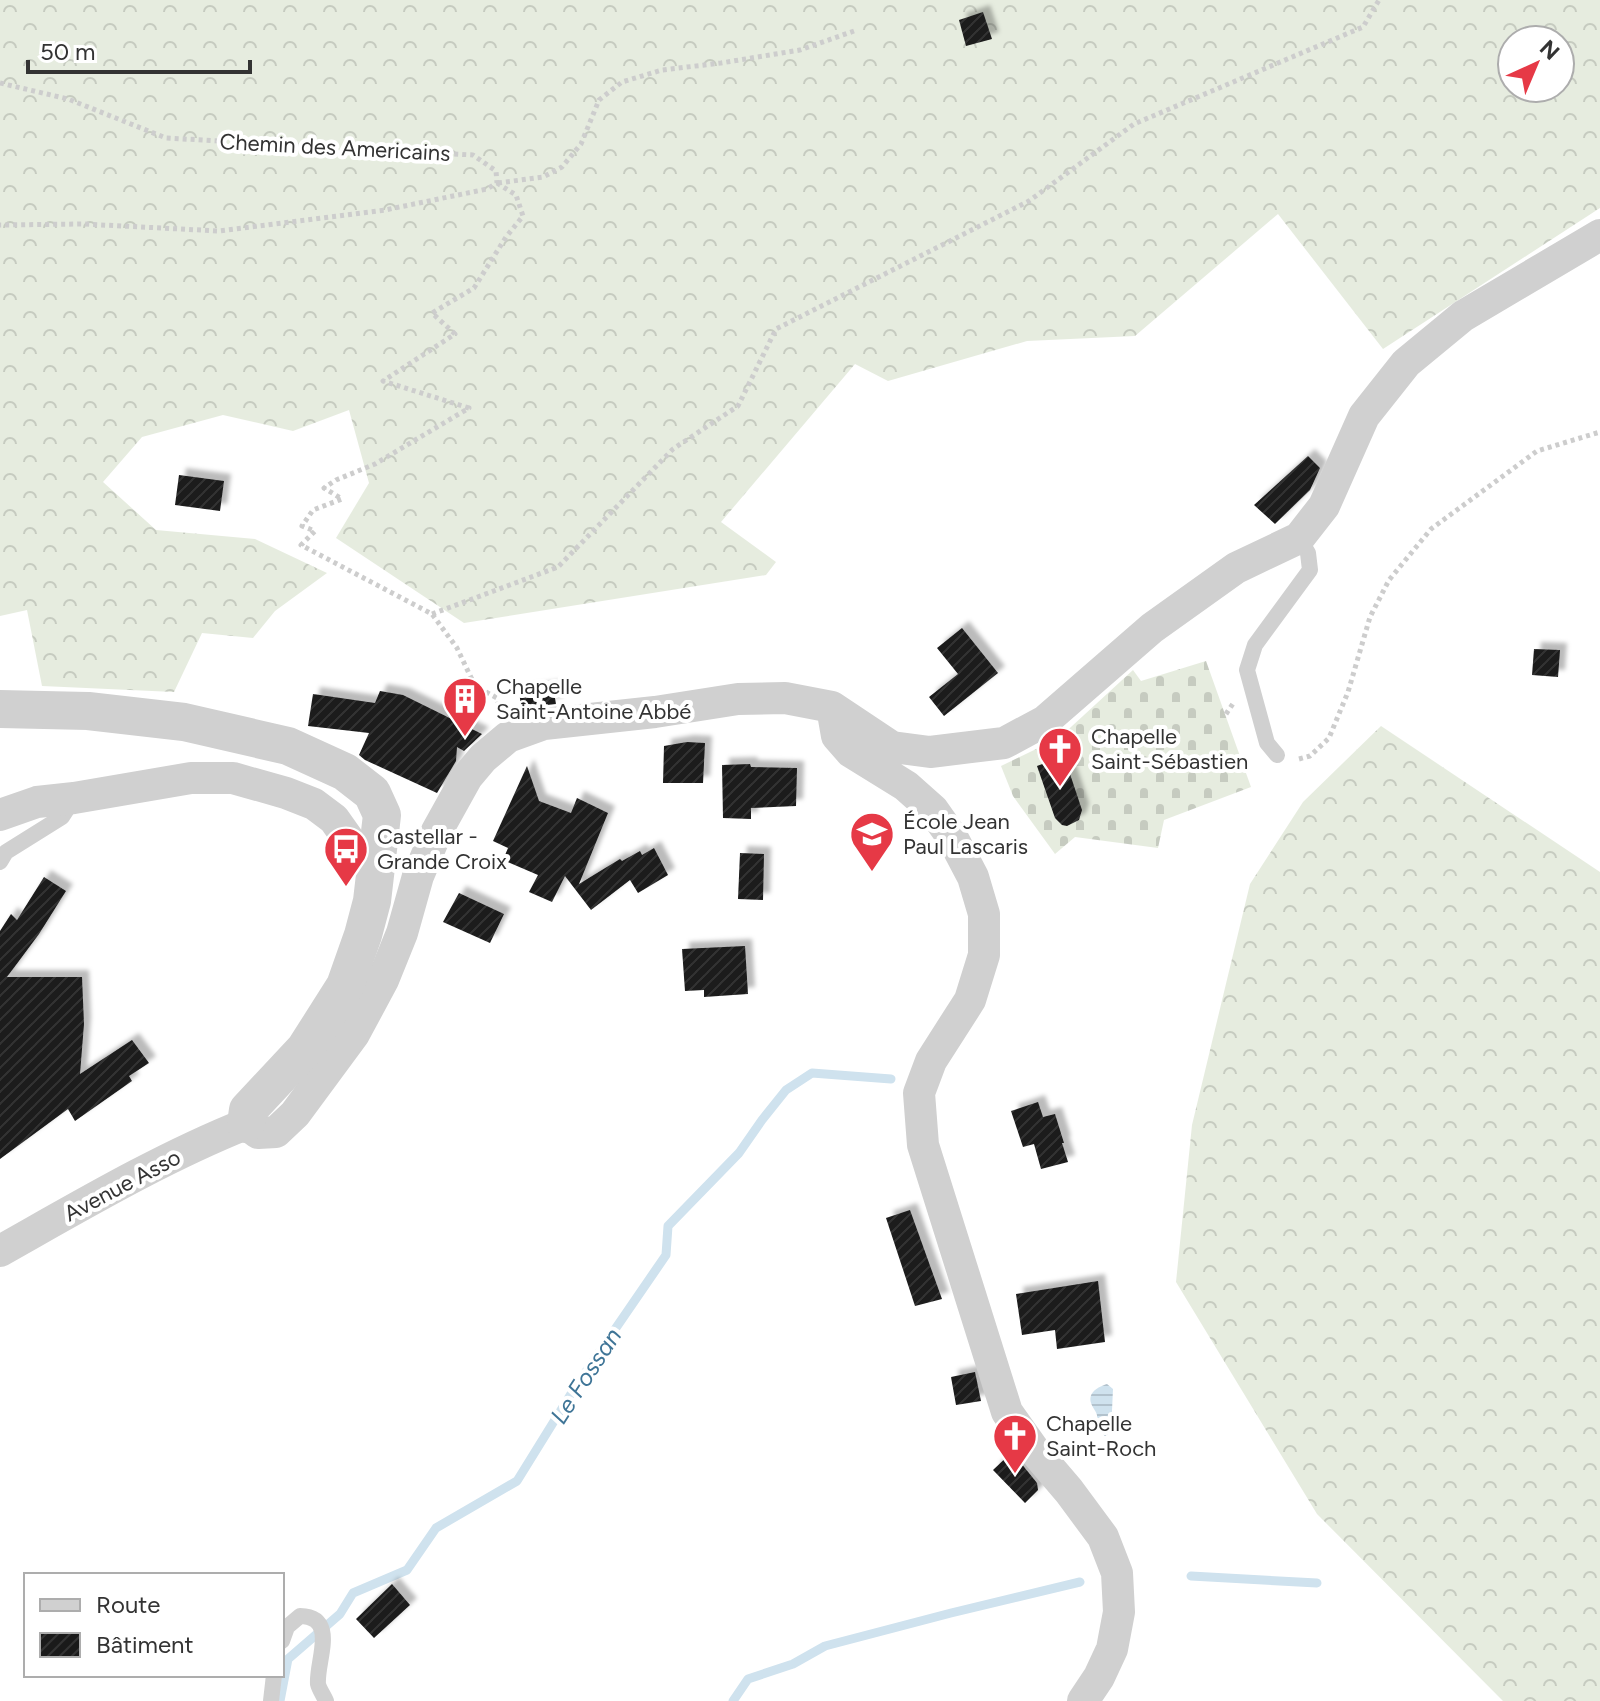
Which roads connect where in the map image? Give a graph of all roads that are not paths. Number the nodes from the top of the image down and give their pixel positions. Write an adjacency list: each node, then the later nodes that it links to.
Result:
1 (1600, 235): 2 (street)
2 (1299, 538): 3 (street); 5 (lane)
3 (832, 707): 10 (street); 16 (street)
4 (0, 709): 8 (street)
5 (1277, 755)
6 (74, 798): 7 (street); 8 (street); 9 (lane)
7 (0, 815)
8 (377, 851): 10 (street)
9 (0, 862)
10 (246, 1124): 11 (street, Avenue Asso)
11 (0, 1251)
12 (284, 1635): 15 (lane)
13 (274, 1677): 14 (lane)
14 (271, 1701)
15 (326, 1701)
16 (1083, 1701)

